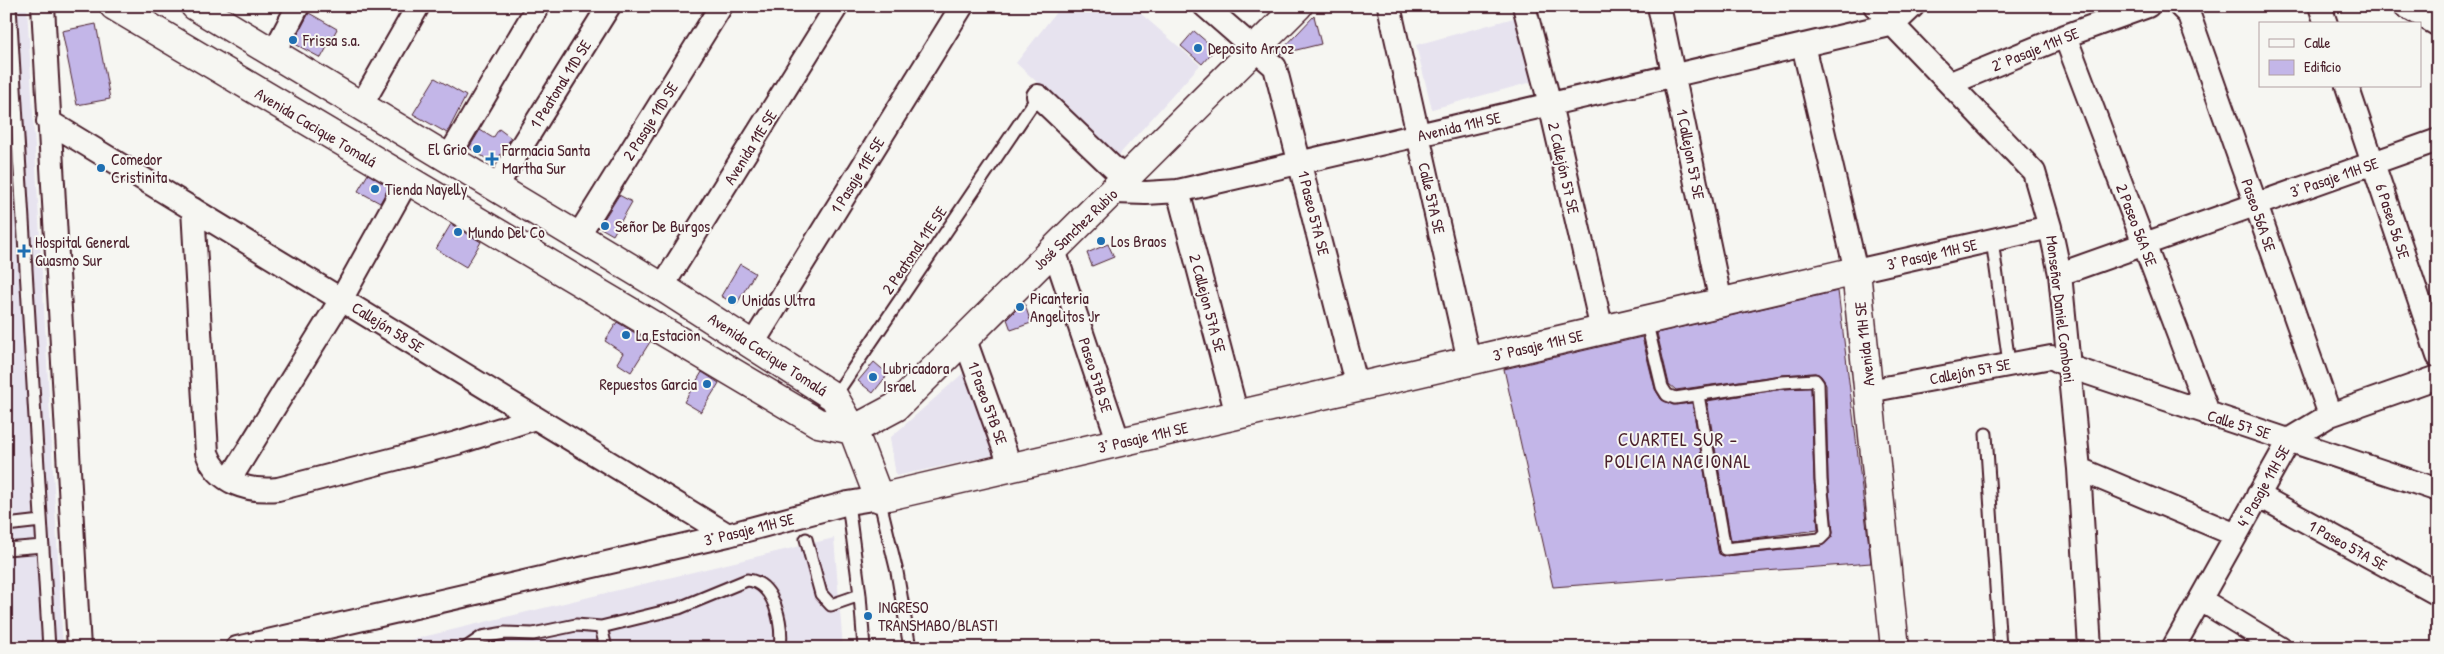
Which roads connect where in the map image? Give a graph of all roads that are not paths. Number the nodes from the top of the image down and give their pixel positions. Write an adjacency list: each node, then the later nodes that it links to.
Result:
1 (10, 6): 87 (lane)
2 (43, 6): 36 (street)
3 (114, 6): 42 (main road, Avenida Cacique Tomalá)
4 (195, 6): 29 (main road, Avenida Cacique Tomalá)
5 (298, 6): 29 (street)
6 (418, 6): 34 (street)
7 (538, 6): 39 (street)
8 (609, 6): 44 (street, 1 Peatonal 11D SE)
9 (721, 6): 49 (street, 2 Pasaje 11D SE)
10 (837, 6): 55 (street, Avenida 11E SE)
11 (962, 6): 61 (street, 1 Pasaje 11E SE)
12 (1205, 6): 28 (street, 1 Paseo 57A SE)
13 (1298, 6): 28 (main road, José Sanchez Rubio)
14 (1388, 6): 37 (street, Calle 57A SE)
15 (1524, 6): 35 (street, 2 Callejón 57 SE)
16 (1660, 6): 30 (street, 1 Callejon 57 SE)
17 (1875, 6): 24 (street, Monseñor Daniel Comboni)
18 (1913, 6): 24 (street)
19 (2148, 6): 26 (street, 2° Pasaje 11H SE)
20 (2320, 6): 23 (street)
21 (2405, 6): 25 (street)
22 (2185, 11): 46 (street, Paseo 56A SE)
23 (2325, 22)
24 (1894, 24): 27 (street, Avenida 11H SE); 31 (street, Monseñor Daniel Comboni)
25 (2438, 25)
26 (2065, 36): 31 (street, 2° Pasaje 11H SE); 51 (street, 2 Paseo 56A SE)
27 (1803, 45): 30 (street, Avenida 11H SE); 53 (street, Avenida 11H SE)
28 (1254, 49): 40 (street, 1 Paseo 57A SE); 43 (main road, José Sanchez Rubio)
29 (274, 52): 34 (main road, Avenida Cacique Tomalá)
30 (1675, 75): 35 (street, Avenida 11H SE); 57 (street, 1 Callejon 57 SE)
31 (1951, 83): 48 (street, Monseñor Daniel Comboni)
32 (2348, 88): 41 (street, 6 Paseo 56 SE)
33 (1038, 96): 43 (street); 70 (lane, 2 Peatonal 11E SE)
34 (362, 104): 39 (main road, Avenida Cacique Tomalá)
35 (1550, 104): 37 (street, Avenida 11H SE); 59 (street, 2 Callejón 57 SE)
36 (48, 121): 47 (street, Callejón 58 SE); 99 (street)
37 (1418, 135): 40 (street, Avenida 11H SE); 63 (street, Calle 57A SE)
38 (2438, 140): 41 (street, 3° Pasaje 11H SE)
39 (448, 158): 44 (main road, Avenida Cacique Tomalá)
40 (1301, 162): 45 (street, Avenida 11H SE); 67 (street, 1 Paseo 57A SE)
41 (2373, 164): 46 (street, 3° Pasaje 11H SE); 62 (street, 6 Paseo 56 SE)
42 (407, 182): 56 (street); 75 (main road, Avenida Cacique Tomalá)
43 (1120, 186): 45 (street, Avenida 11H SE); 52 (main road, José Sanchez Rubio)
44 (496, 187): 49 (main road, Avenida Cacique Tomalá)
45 (1178, 191): 71 (street, 2 Callejon 57A SE)
46 (2256, 205): 51 (street, 3° Pasaje 11H SE); 73 (street, Paseo 56A SE)
47 (193, 209): 56 (street, Callejón 58 SE); 82 (street)
48 (2050, 228): 50 (street, 3° Pasaje 11H SE); 54 (street, Monseñor Daniel Comboni)
49 (578, 236): 55 (main road, Avenida Cacique Tomalá)
50 (1992, 240): 53 (street, 3° Pasaje 11H SE); 64 (lane)
51 (2144, 244): 54 (street, 3° Pasaje 11H SE); 72 (street, 2 Paseo 56A SE)
52 (1054, 250): 60 (main road, José Sanchez Rubio); 79 (street, Paseo 57B SE)
53 (1856, 271): 57 (main road, 3° Pasaje 11H SE); 68 (main road, Avenida 11H SE)
54 (2060, 274): 65 (street, Monseñor Daniel Comboni)
55 (662, 287): 61 (main road, Avenida Cacique Tomalá)
56 (342, 298): 74 (street, Callejón 58 SE); 82 (street)
57 (1721, 303): 58 (main road, 3° Pasaje 11H SE)
58 (1646, 320): 59 (main road, 3° Pasaje 11H SE); 69 (lane)
59 (1602, 330): 63 (main road, 3° Pasaje 11H SE)
60 (964, 337): 76 (main road, José Sanchez Rubio); 80 (street, 1 Paseo 57B SE)
61 (752, 345): 70 (main road, Avenida Cacique Tomalá)
62 (2438, 356)
63 (1469, 361): 67 (main road, 3° Pasaje 11H SE)
64 (2009, 363): 65 (street, Callejón 57 SE); 68 (street, Callejón 57 SE)
65 (2070, 367): 72 (street, Calle 57 SE); 81 (street, Monseñor Daniel Comboni)
66 (2438, 377): 73 (street, 4° Pasaje 11H SE)
67 (1357, 387): 71 (main road, 3° Pasaje 11H SE)
68 (1869, 391): 106 (main road, Avenida 11H SE)
69 (1698, 395): 69 (lane)
70 (834, 397): 75 (lane, 2 Peatonal 11E SE); 76 (main road, Avenida Cacique Tomalá)
71 (1237, 415): 79 (main road, 3° Pasaje 11H SE)
72 (2209, 415): 78 (street, Calle 57 SE)
73 (2330, 415): 78 (street, 4° Pasaje 11H SE)
74 (535, 418): 82 (street); 89 (street, Callejón 58 SE)
75 (818, 423): 76 (main road, Avenida Cacique Tomalá)
76 (853, 430): 85 (main road)
77 (1986, 434): 107 (lane)
78 (2290, 439): 83 (street, Calle 57 SE); 84 (street, 4° Pasaje 11H SE)
79 (1118, 443): 80 (main road, 3° Pasaje 11H SE)
80 (1011, 468): 85 (main road, 3° Pasaje 11H SE)
81 (2079, 469): 90 (street); 108 (street, Monseñor Daniel Comboni)
82 (230, 479)
83 (2438, 490)
84 (2258, 495): 90 (street, 4° Pasaje 11H SE); 94 (street, 1 Paseo 57A SE)
85 (880, 498): 86 (street, 3° Pasaje 11H SE); 105 (lane)
86 (848, 504): 89 (street, 3° Pasaje 11H SE); 95 (lane)
87 (41, 521): 88 (lane); 92 (lane)
88 (6, 525)
89 (728, 535): 100 (street, 3° Pasaje 11H SE)
90 (2236, 535): 96 (street, 4° Pasaje 11H SE)
91 (806, 540): 95 (lane)
92 (42, 546): 93 (lane); 98 (lane)
93 (6, 549)
94 (2438, 594)
95 (860, 595): 104 (lane)
96 (2201, 600): 109 (street, 4° Pasaje 11H SE); 110 (street)
97 (601, 627): 101 (lane); 102 (lane); 103 (lane)
98 (49, 648)
99 (79, 648)
100 (236, 648)
101 (466, 648)
102 (606, 648)
103 (780, 648)
104 (864, 648)
105 (910, 648)
106 (1895, 648)
107 (2000, 648)
108 (2090, 648)
109 (2173, 648)
110 (2280, 648)

